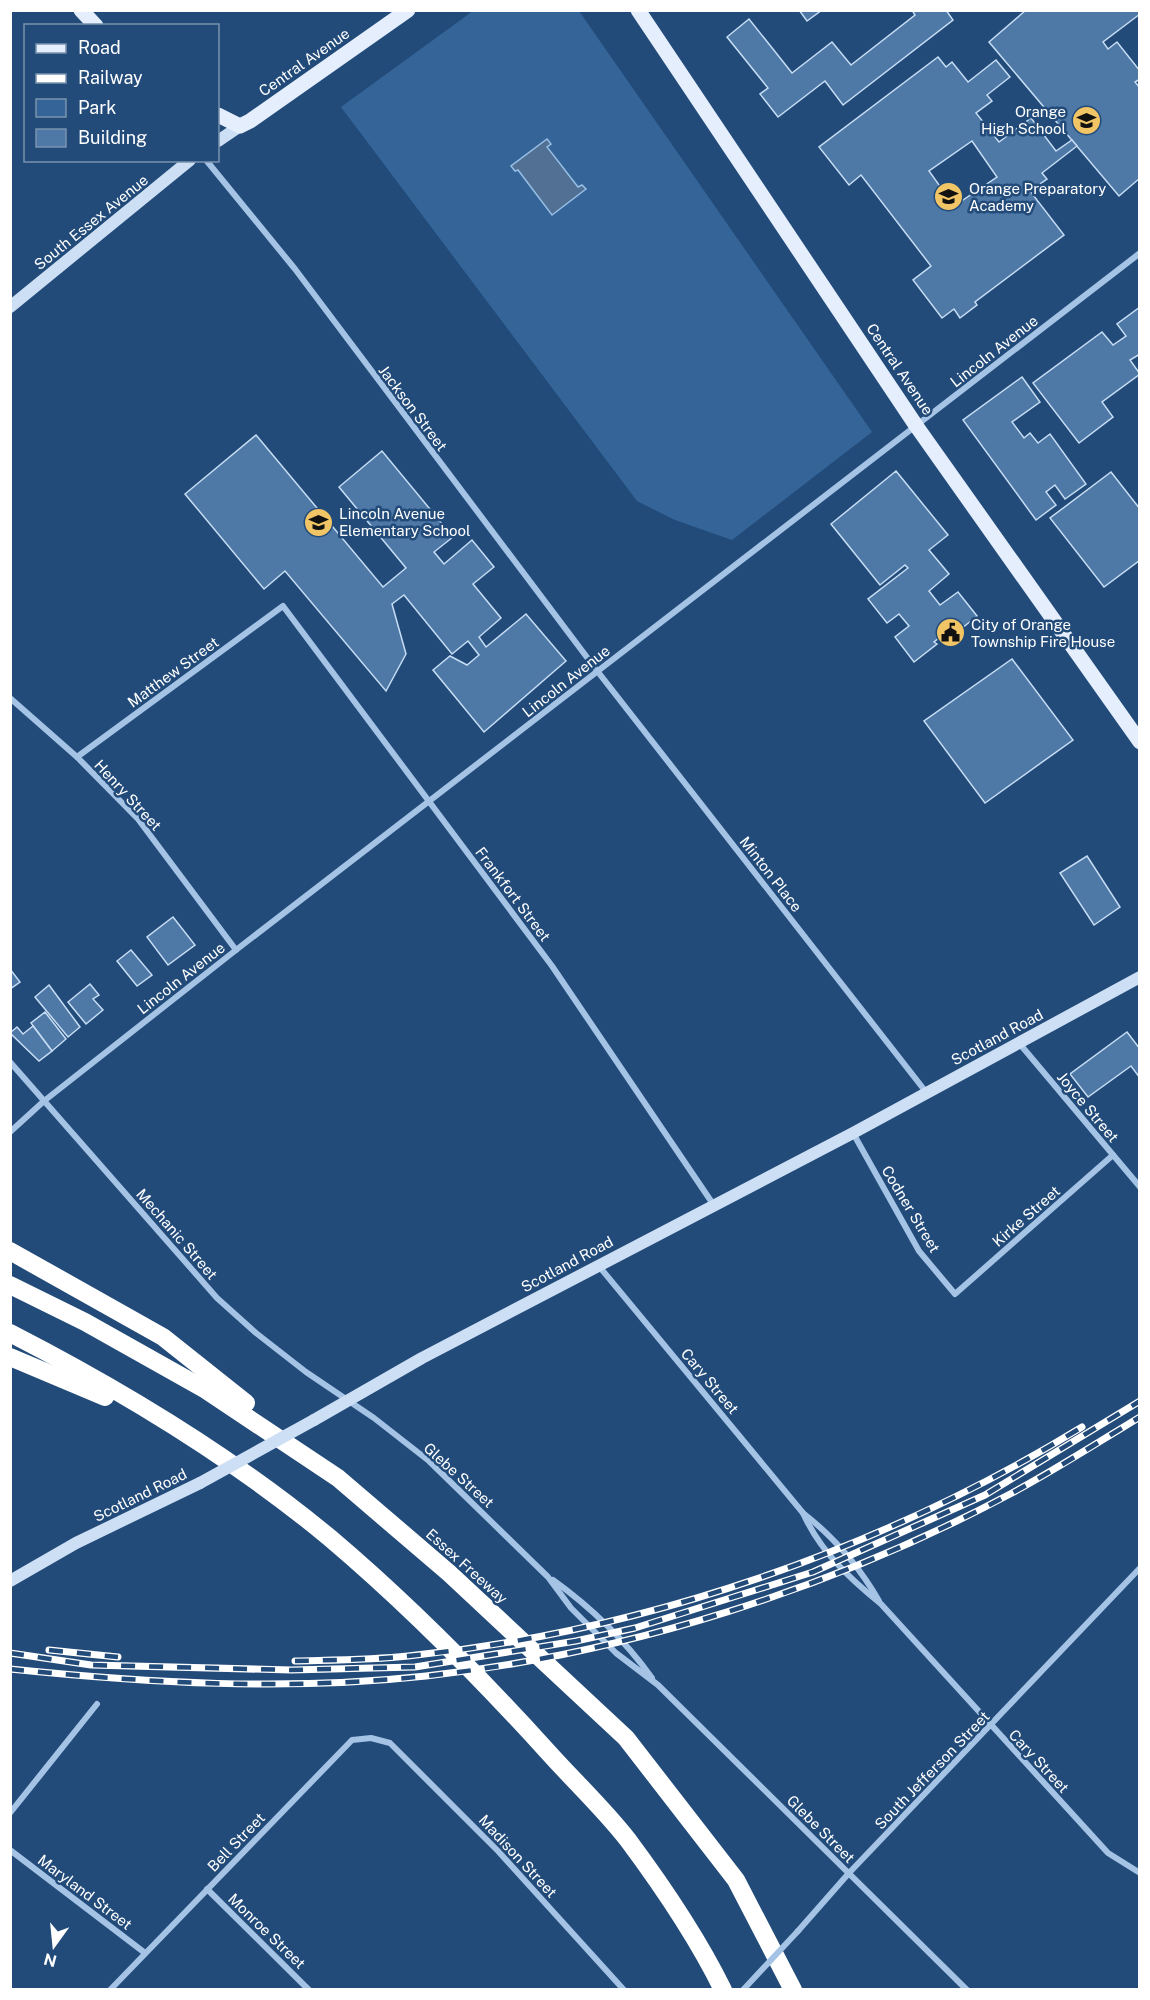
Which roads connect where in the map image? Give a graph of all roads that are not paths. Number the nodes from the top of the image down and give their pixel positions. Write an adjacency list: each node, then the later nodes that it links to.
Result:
1 (81, 10): 4 (main road)
2 (408, 10): 6 (main road, Central Avenue)
3 (638, 10): 12 (main road, Central Avenue)
4 (94, 24)
5 (219, 116): 6 (main road)
6 (240, 126): 7 (main road)
7 (219, 140)
8 (188, 162): 11 (main road, South Essex Avenue)
9 (208, 162): 14 (street, Jackson Street)
10 (1140, 253): 12 (street, Lincoln Avenue)
11 (10, 307)
12 (917, 427): 14 (street, Lincoln Avenue); 16 (main road, Central Avenue)
13 (283, 606): 17 (street, Matthew Street); 18 (street, Frankfort Street)
14 (598, 672): 18 (street, Lincoln Avenue); 23 (street, Minton Place)
15 (10, 698): 17 (street, Henry Street)
16 (1140, 742)
17 (77, 757): 19 (street, Henry Street)
18 (429, 803): 19 (street, Lincoln Avenue); 29 (street, Frankfort Street)
19 (236, 950): 24 (street, Lincoln Avenue)
20 (1140, 977): 21 (main road, Scotland Road)
21 (1018, 1043): 23 (main road, Scotland Road); 27 (street, Joyce Street)
22 (10, 1062): 24 (street, Mechanic Street)
23 (926, 1092): 26 (main road, Scotland Road)
24 (44, 1101): 25 (street, Lincoln Avenue); 36 (street, Mechanic Street)
25 (10, 1132)
26 (852, 1132): 29 (main road, Scotland Road); 33 (street, Codner Street)
27 (1113, 1155): 28 (street, Joyce Street); 33 (street, Kirke Street)
28 (1140, 1186)
29 (713, 1204): 31 (main road, Scotland Road)
30 (10, 1251): 38 (highway)
31 (598, 1265): 36 (main road, Scotland Road); 39 (street, Cary Street)
32 (10, 1285): 38 (highway, Essex Freeway)
33 (955, 1294)
34 (10, 1333): 37 (highway)
35 (10, 1357): 37 (highway)
36 (347, 1400): 41 (street, Glebe Street); 42 (main road, Scotland Road, bridge)
37 (172, 1426): 57 (highway)
38 (338, 1478): 59 (highway, Essex Freeway)
39 (803, 1513): 43 (street, Cary Street); 43 (street, Cary Street)
40 (1140, 1568): 46 (street, South Jefferson Street)
41 (548, 1576): 44 (street, Glebe Street); 44 (street, Glebe Street)
42 (10, 1581)
43 (880, 1604): 46 (street, Cary Street)
44 (658, 1685): 50 (street, Glebe Street)
45 (97, 1704): 48 (street)
46 (990, 1726): 50 (street, South Jefferson Street); 51 (street, Cary Street)
47 (390, 1743): 52 (street, Bell Street); 56 (street, Madison Street)
48 (10, 1813)
49 (10, 1850): 53 (street, Maryland Street)
50 (849, 1873): 58 (street, South Jefferson Street, bridge); 60 (street, Glebe Street)
51 (1140, 1873)
52 (207, 1890): 53 (street, Bell Street); 55 (street, Monroe Street)
53 (145, 1953): 54 (street, Bell Street)
54 (110, 1989)
55 (309, 1989)
56 (624, 1989)
57 (723, 1989)
58 (743, 1989)
59 (793, 1989)
60 (967, 1989)

